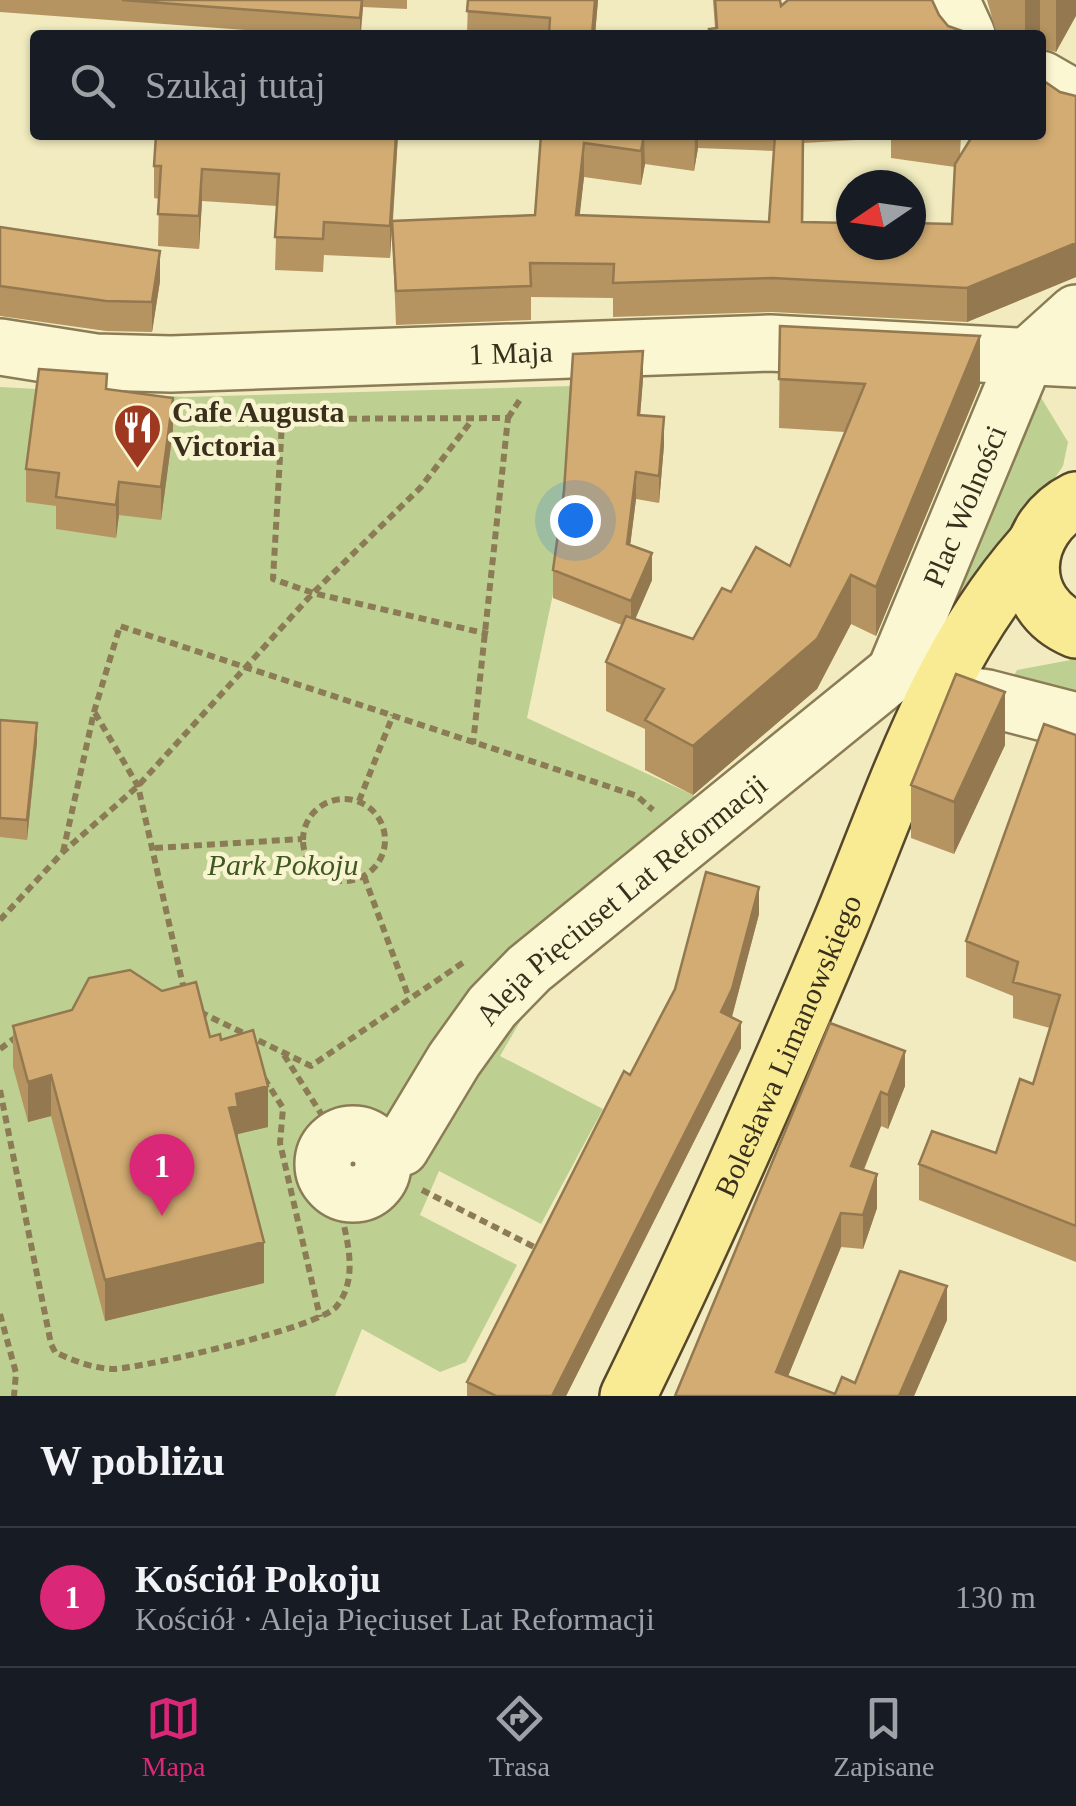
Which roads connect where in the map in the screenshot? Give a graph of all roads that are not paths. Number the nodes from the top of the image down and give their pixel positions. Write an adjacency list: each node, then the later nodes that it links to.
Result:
1 (951, 0): 2 (street)
2 (965, 30)
3 (1046, 82): 4 (street)
4 (1076, 99)
5 (1076, 313): 7 (street, Plac Wolności)
6 (0, 347): 7 (street, 1 Maja)
7 (1050, 358): 8 (street); 11 (street, Plac Wolności)
8 (1076, 398)
9 (1060, 510): 10 (main road); 11 (main road, Plac Wolności)
10 (1064, 623): 11 (main road)
11 (916, 682): 12 (street); 13 (street, Aleja Pięciuset Lat Reformacji); 14 (main road, Bolesława Limanowskiego)
12 (1076, 721)
13 (360, 1163)
14 (628, 1396)

